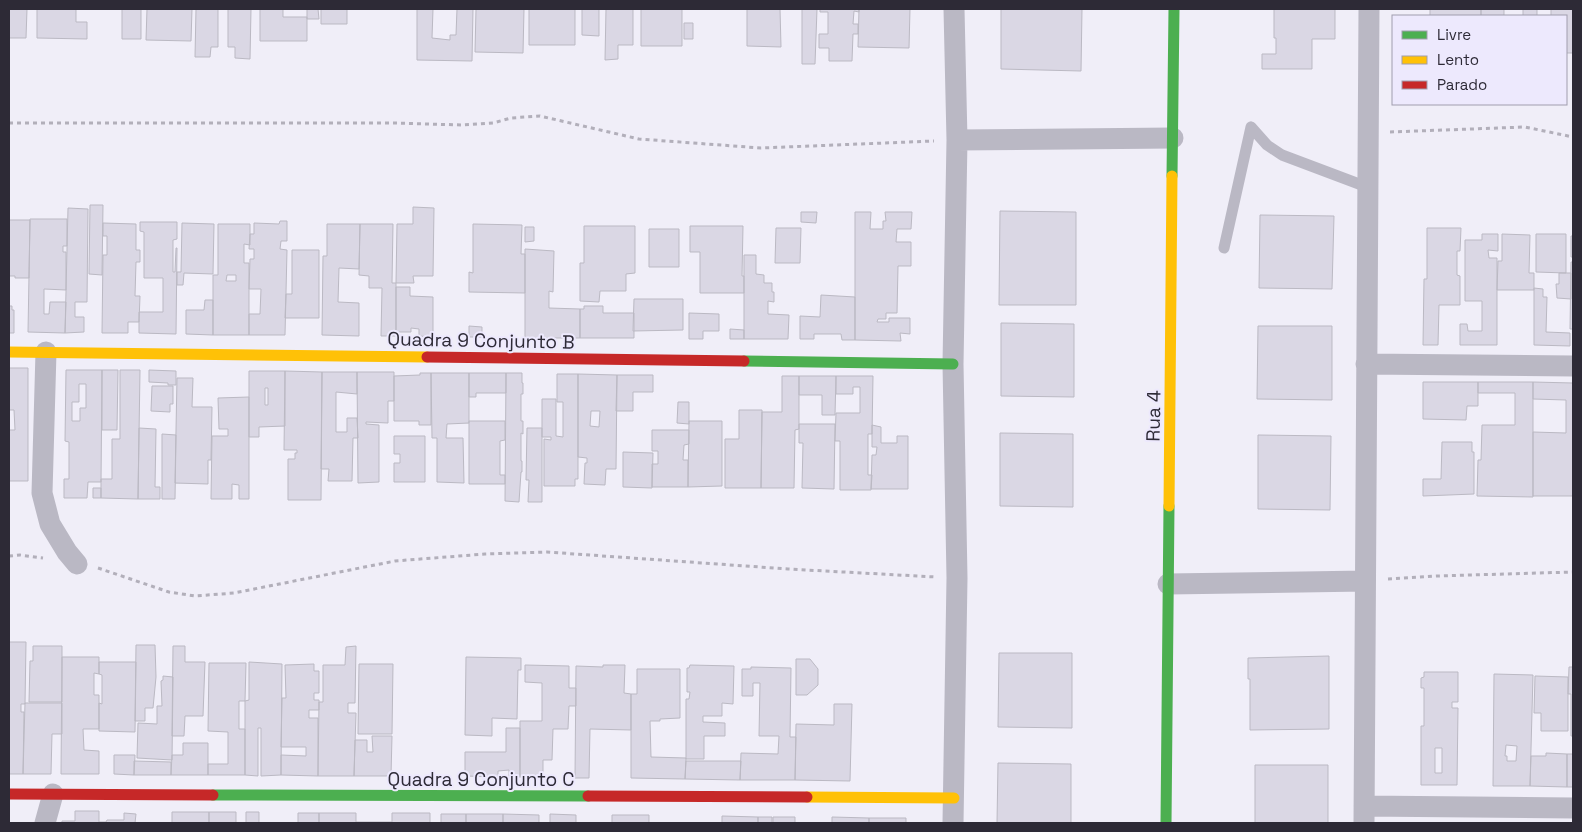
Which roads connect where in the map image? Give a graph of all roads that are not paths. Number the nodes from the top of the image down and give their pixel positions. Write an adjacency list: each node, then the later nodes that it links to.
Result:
1 (954, 9): 5 (street)
2 (1174, 9): 4 (street, Rua 4)
3 (1368, 9): 6 (street)
4 (1173, 138): 5 (street); 15 (street, Rua 4)
5 (957, 140): 10 (street)
6 (1367, 187): 7 (lane); 11 (street)
7 (1224, 248)
8 (9, 352): 9 (street, Quadra 9 Conjunto B)
9 (46, 352): 10 (street, Quadra 9 Conjunto B); 13 (street)
10 (953, 364): 18 (street)
11 (1366, 364): 12 (street); 14 (street)
12 (1573, 366)
13 (77, 564)
14 (1365, 581): 15 (street); 20 (street)
15 (1168, 584): 23 (street, Rua 4)
16 (9, 794): 17 (street, Quadra 9 Conjunto C)
17 (53, 794): 18 (street, Quadra 9 Conjunto C); 21 (street)
18 (954, 798): 22 (street)
19 (1573, 808): 20 (street)
20 (1364, 815)
21 (45, 823)
22 (953, 823)
23 (1166, 823)

